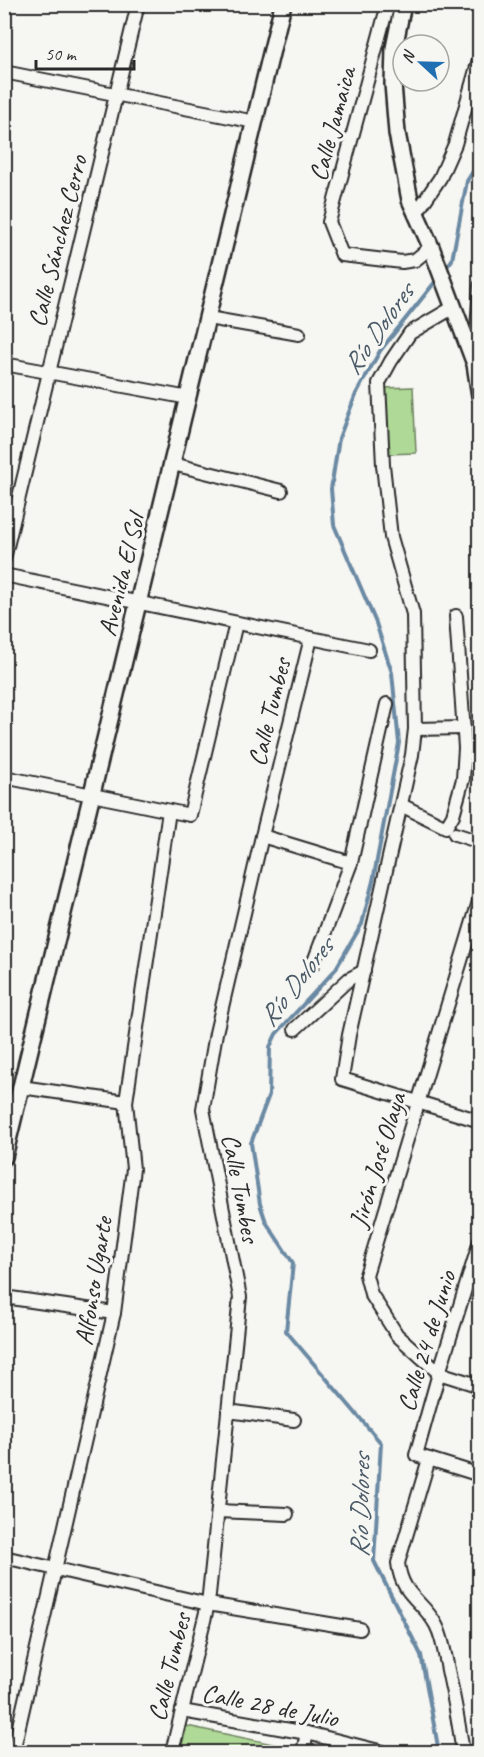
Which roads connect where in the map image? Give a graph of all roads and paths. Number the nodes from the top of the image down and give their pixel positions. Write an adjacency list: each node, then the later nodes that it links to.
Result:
1 (138, 4): 7 (street, Calle Sánchez Cerro)
2 (283, 4): 8 (street, Avenida El Sol)
3 (388, 4): 10 (street, Calle Jamaica)
4 (403, 4): 9 (street)
5 (480, 56): 9 (street)
6 (4, 72): 7 (street)
7 (116, 94): 8 (street); 17 (street, Calle Sánchez Cerro)
8 (255, 122): 13 (street, Avenida El Sol)
9 (415, 215): 10 (street)
10 (432, 251): 12 (street)
11 (480, 286): 16 (street)
12 (452, 302): 16 (street); 31 (street)
13 (208, 318): 14 (street); 19 (street, Avenida El Sol)
14 (298, 334)
15 (4, 364): 17 (street)
16 (475, 364): 18 (street)
17 (49, 373): 19 (street); 22 (street, Calle Sánchez Cerro)
18 (480, 396)
19 (189, 398): 20 (street, Avenida El Sol)
20 (173, 464): 21 (street); 24 (street, Avenida El Sol)
21 (281, 491)
22 (4, 559)
23 (4, 575): 24 (street)
24 (138, 603): 26 (street); 33 (street, Avenida El Sol)
25 (456, 616): 30 (street)
26 (236, 623): 27 (street); 35 (street)
27 (311, 638): 28 (street); 37 (street, Calle Tumbes)
28 (369, 650)
29 (387, 704): 39 (street)
30 (464, 728): 31 (street); 34 (street)
31 (415, 729): 34 (street)
32 (4, 777): 33 (street)
33 (93, 795): 35 (street); 44 (street, Avenida El Sol)
34 (401, 805): 42 (street)
35 (169, 811): 45 (street, Alfonso Ugarte)
36 (454, 834): 38 (street)
37 (262, 836): 39 (street); 54 (street, Calle Tumbes)
38 (480, 842)
39 (351, 863): 41 (street)
40 (480, 898): 46 (street, Jirón José Olaya)
41 (313, 964)
42 (364, 970): 43 (street); 46 (street)
43 (295, 1029)
44 (21, 1087): 45 (street); 48 (street, Avenida El Sol)
45 (126, 1102): 51 (street, Alfonso Ugarte)
46 (418, 1102): 47 (street); 52 (street, Jirón José Olaya)
47 (480, 1121)
48 (4, 1157)
49 (480, 1241): 52 (street, Calle 24 de Junio)
50 (4, 1297): 51 (street)
51 (114, 1313): 61 (street, Alfonso Ugarte)
52 (439, 1373): 53 (street, Jirón José Olaya); 56 (street, Calle 24 de Junio)
53 (480, 1386)
54 (228, 1411): 55 (street); 58 (street, Calle Tumbes)
55 (294, 1420)
56 (429, 1459): 57 (street); 70 (street)
57 (480, 1475)
58 (218, 1510): 59 (street); 62 (street, Calle Tumbes)
59 (287, 1515)
60 (4, 1557): 61 (street)
61 (56, 1568): 62 (street); 66 (street, Alfonso Ugarte)
62 (208, 1604): 63 (street); 64 (street, Calle Tumbes)
63 (360, 1629)
64 (182, 1711): 65 (street, Calle 28 de Julio); 67 (street, Calle Tumbes)
65 (307, 1733): 68 (street); 69 (street, Calle 28 de Julio)
66 (13, 1752)
67 (172, 1752)
68 (303, 1752)
69 (383, 1752)
70 (463, 1752)

